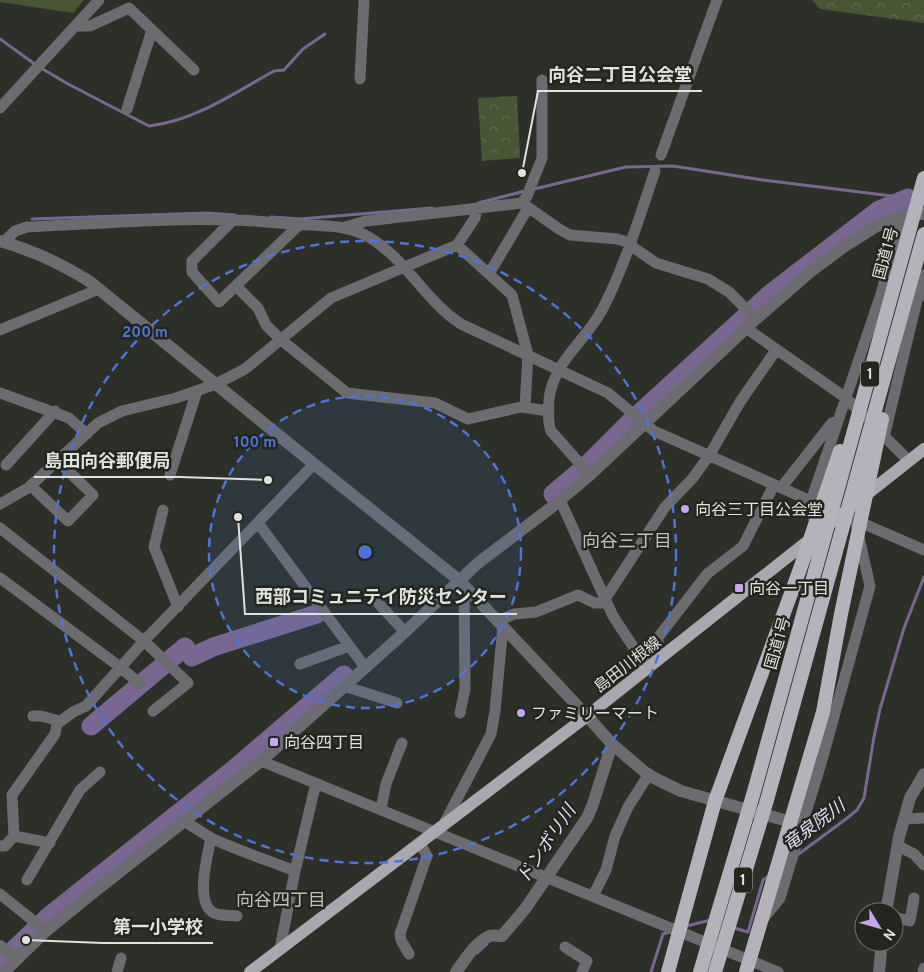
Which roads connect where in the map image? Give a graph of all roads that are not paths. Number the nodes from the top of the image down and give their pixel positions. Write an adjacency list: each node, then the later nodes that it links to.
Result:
1 (99, 0): 4 (street)
2 (364, 0): 7 (street)
3 (717, 0): 11 (street)
4 (76, 26): 5 (street); 9 (street)
5 (152, 30): 6 (street); 10 (street)
6 (194, 70)
7 (360, 79)
8 (542, 80): 14 (street)
9 (0, 108)
10 (127, 109)
11 (661, 155)
12 (655, 171): 24 (street)
13 (924, 178): 34 (highway, 国道1号 / 1)
14 (527, 198): 15 (street); 24 (street); 26 (street)
15 (477, 209): 20 (street); 23 (street)
16 (924, 214): 17 (street)
17 (902, 215): 31 (street); 42 (street)
18 (233, 220): 19 (street); 22 (street); 28 (street)
19 (300, 225): 20 (street); 28 (street)
20 (343, 228): 25 (street)
21 (924, 234): 37 (highway, 国道1号 / 1)
22 (2, 241): 29 (street)
23 (457, 245): 25 (street); 26 (street)
24 (629, 245): 31 (street); 38 (street)
25 (403, 266): 33 (street); 36 (street)
26 (489, 274): 36 (street)
27 (924, 275): 30 (street)
28 (236, 286): 33 (street)
29 (99, 288): 32 (street); 39 (street)
30 (921, 295): 49 (street)
31 (750, 319): 35 (street); 47 (street)
32 (0, 330)
33 (280, 339): 39 (street); 43 (street)
34 (878, 346): 100 (highway); 142 (highway, 国道1号 / 1)
35 (776, 350): 42 (street); 51 (street)
36 (528, 355): 38 (street); 43 (street)
37 (888, 366): 99 (highway); 133 (highway, 国道1号 / 1)
38 (558, 370): 45 (street); 47 (street)
39 (216, 384): 40 (street); 54 (street)
40 (196, 391): 48 (street); 56 (street)
41 (0, 392): 44 (street)
42 (846, 398): 46 (street); 49 (street)
43 (525, 408): 45 (street)
44 (55, 411): 48 (street); 55 (street)
45 (549, 411): 57 (street)
46 (838, 421): 59 (street); 61 (street)
47 (645, 424): 51 (street); 57 (street)
48 (87, 434): 52 (street)
49 (885, 436): 53 (street)
50 (924, 449): 53 (main road, 島田川根線)
51 (710, 456): 59 (street); 72 (street)
52 (58, 460): 58 (street); 58 (street)
53 (909, 461): 63 (main road, 島田川根線)
54 (314, 464): 66 (street); 71 (street)
55 (6, 466)
56 (170, 475)
57 (590, 475): 60 (street)
58 (30, 486): 62 (street)
59 (778, 486): 61 (street); 82 (street)
60 (560, 500): 71 (street); 72 (street)
61 (811, 501): 68 (street)
62 (0, 504)
63 (852, 506): 65 (street); 68 (main road, 島田川根線)
64 (163, 510): 74 (street)
65 (855, 520): 69 (street); 93 (street)
66 (258, 523): 74 (street); 78 (street)
67 (0, 529): 77 (street)
68 (819, 532): 82 (main road, 島田川根線)
69 (924, 550)
70 (0, 578): 80 (street)
71 (462, 583): 75 (street); 76 (street); 87 (street)
72 (606, 601): 75 (street); 82 (street)
73 (379, 604): 76 (street)
74 (178, 607): 77 (street)
75 (500, 623): 89 (street); 106 (street)
76 (405, 632): 81 (street)
77 (144, 641): 80 (street); 86 (street)
78 (349, 646): 79 (street); 81 (street)
79 (300, 664)
80 (120, 667): 83 (street); 90 (street)
81 (365, 668): 84 (street)
82 (648, 668): 89 (main road, 島田川根線)
83 (140, 684)
84 (344, 686): 85 (street); 94 (street)
85 (397, 703)
86 (153, 711)
87 (460, 713)
88 (33, 716): 90 (street)
89 (587, 716): 92 (street); 106 (main road, 島田川根線)
90 (57, 724): 107 (street)
91 (402, 743): 101 (street)
92 (612, 744): 96 (street); 115 (street)
93 (822, 760): 99 (street); 123 (street)
94 (261, 761): 98 (street); 104 (street)
95 (100, 772): 109 (street)
96 (649, 774): 100 (street); 118 (street)
97 (924, 774): 103 (street)
98 (316, 783): 101 (street); 114 (street)
99 (803, 783): 105 (highway)
100 (715, 801): 105 (street); 125 (highway)
101 (381, 810): 106 (street)
102 (924, 818): 103 (street)
103 (904, 819): 112 (street)
104 (184, 821): 108 (street); 124 (street)
105 (792, 822): 123 (highway)
106 (440, 828): 110 (main road, 島田川根線); 115 (street)
107 (14, 836): 109 (street); 111 (street)
108 (211, 838): 114 (street); 121 (street)
109 (50, 843): 116 (street)
110 (420, 843): 128 (main road, 島田川根線); 130 (street)
111 (0, 846)
112 (898, 846): 113 (street); 120 (street)
113 (924, 865)
114 (295, 871): 128 (street)
115 (546, 877): 118 (street); 139 (street)
116 (26, 880)
117 (0, 894): 124 (street)
118 (593, 896): 125 (street)
119 (914, 898): 122 (street)
120 (888, 902)
121 (237, 916)
122 (904, 920)
123 (762, 921): 134 (highway)
124 (46, 931): 132 (street)
125 (680, 932): 134 (street); 141 (highway)
126 (1, 947): 132 (street)
127 (564, 947): 140 (street)
128 (280, 949): 138 (main road, 島田川根線)
129 (881, 952): 144 (street)
130 (409, 954)
131 (121, 958): 137 (street)
132 (16, 959): 136 (street)
133 (717, 966)
134 (754, 968): 143 (street)
135 (924, 968): 145 (street)
136 (4, 972)
137 (117, 972)
138 (250, 972)
139 (456, 972)
140 (582, 972)
141 (668, 972)
142 (700, 972)
143 (778, 972)
144 (879, 972)
145 (923, 972)

